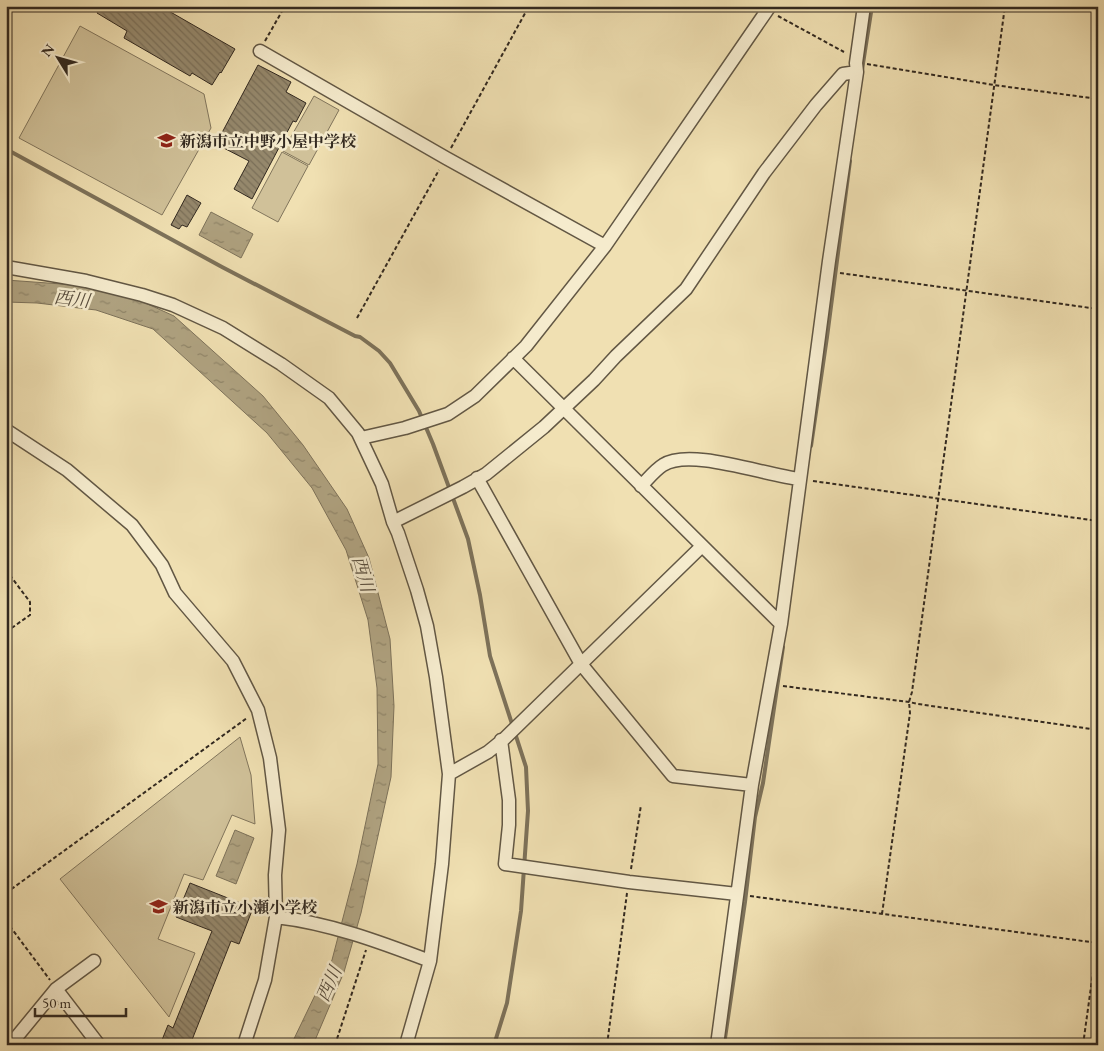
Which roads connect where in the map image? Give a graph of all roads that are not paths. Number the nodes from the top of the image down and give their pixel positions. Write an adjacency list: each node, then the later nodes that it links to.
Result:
1 (864, 6): 4 (street)
2 (769, 8): 5 (street)
3 (260, 51): 5 (street)
4 (857, 67): 8 (street); 12 (street)
5 (605, 246): 7 (street)
6 (6, 267): 10 (street)
7 (513, 358): 8 (street); 10 (street)
8 (563, 408): 11 (street); 13 (street)
9 (6, 430): 22 (street)
10 (361, 438): 14 (street)
11 (477, 478): 14 (street); 17 (street)
12 (800, 479): 13 (street); 16 (street)
13 (641, 486): 15 (street)
14 (393, 522): 19 (street)
15 (701, 547): 16 (street); 17 (street)
16 (781, 624): 20 (street)
17 (581, 664): 18 (street); 20 (street)
18 (501, 740): 19 (street); 21 (street)
19 (448, 774): 24 (street)
20 (752, 785): 21 (street)
21 (737, 894): 30 (street)
22 (276, 917): 24 (street); 28 (street)
23 (94, 961): 25 (street)
24 (430, 961): 29 (street)
25 (56, 989): 26 (street); 27 (street)
26 (10, 1045)
27 (99, 1045)
28 (244, 1045)
29 (406, 1045)
30 (717, 1045)

